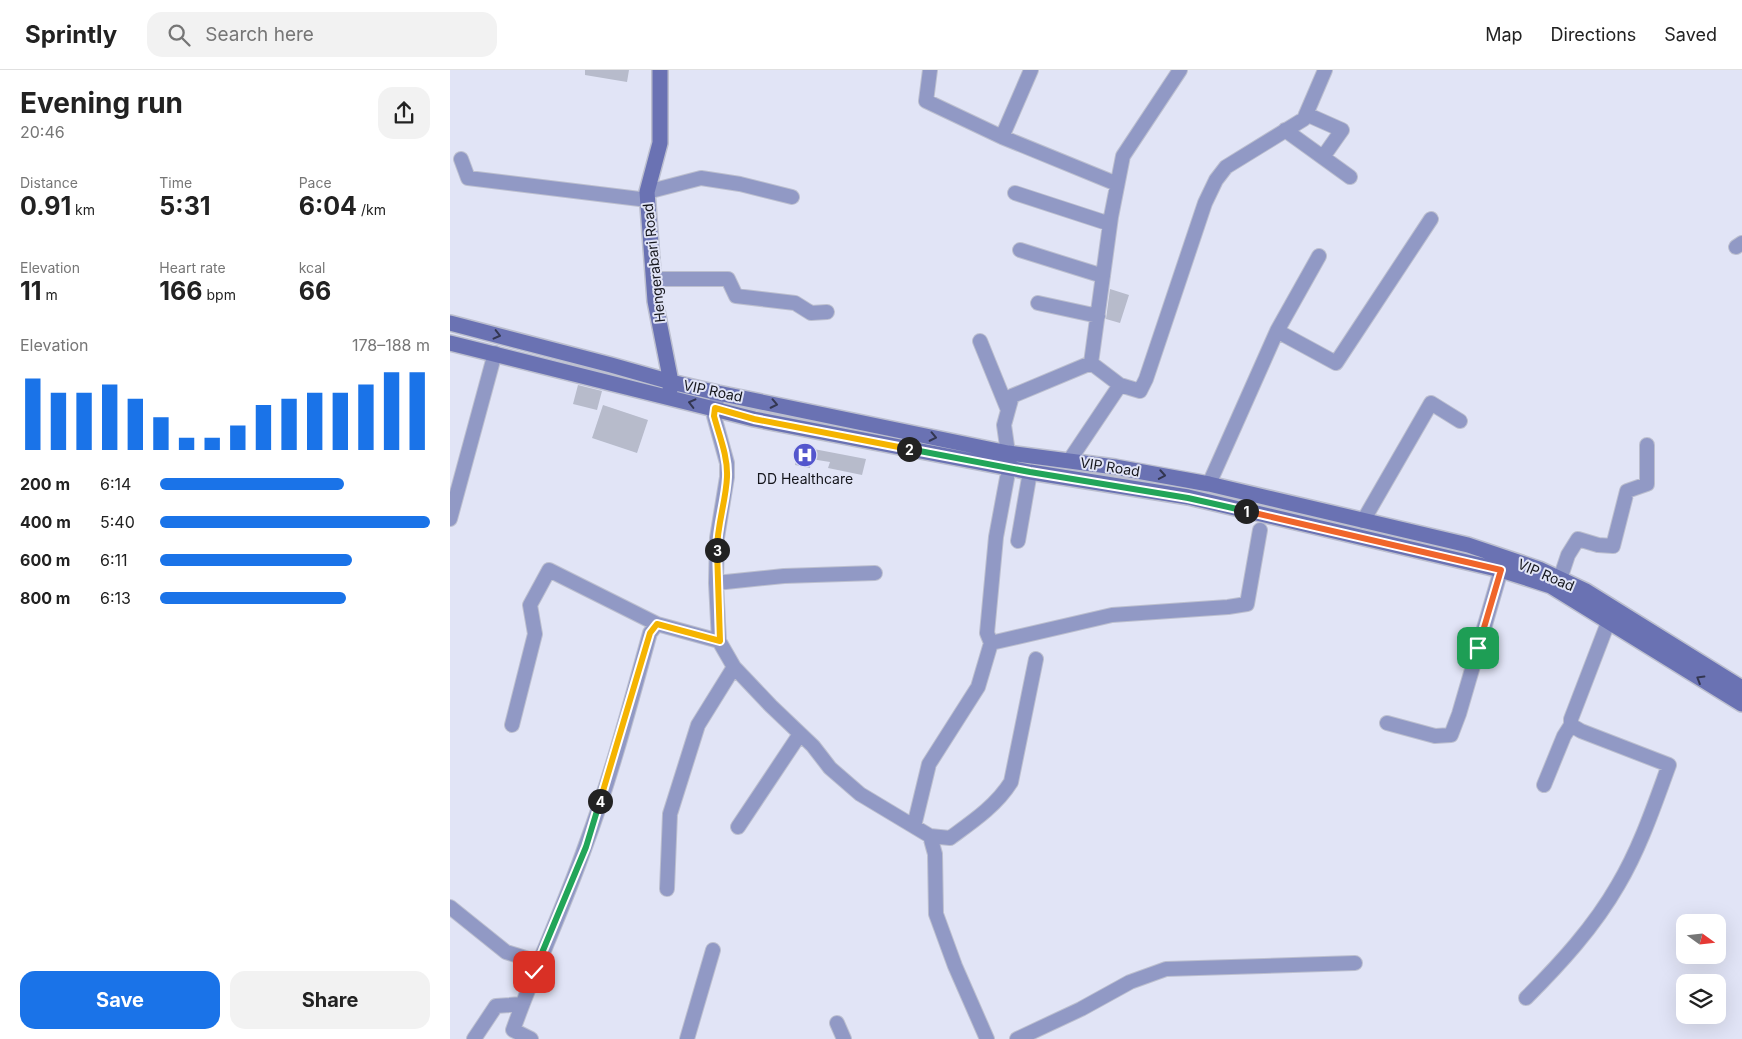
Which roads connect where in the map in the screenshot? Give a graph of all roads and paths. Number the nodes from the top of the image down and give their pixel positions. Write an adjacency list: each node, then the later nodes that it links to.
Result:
1 (660, 70): 14 (main road, Hengerabari Road)
2 (930, 70): 8 (street)
3 (1031, 70): 8 (street)
4 (1180, 70): 12 (street)
5 (1324, 70): 6 (street)
6 (1306, 114): 7 (street); 9 (street)
7 (1285, 130): 9 (street); 31 (street)
8 (1002, 137): 12 (street)
9 (1323, 157): 11 (street)
10 (461, 159): 14 (street)
11 (1350, 177)
12 (1118, 184): 17 (street)
13 (1015, 193): 17 (street)
14 (648, 196): 15 (street); 21 (main road, Hengerabari Road)
15 (792, 197)
16 (1430, 219): 26 (street)
17 (1110, 224): 20 (street)
18 (1020, 250): 20 (street)
19 (1318, 256): 26 (street)
20 (1103, 276): 24 (street)
21 (654, 279): 23 (street); 32 (main road, Hengerabari Road)
22 (1038, 303): 24 (street)
23 (828, 312)
24 (1098, 316): 30 (street)
25 (450, 323): 32 (main road, VIP Road, one-way to 32)
26 (1277, 331): 44 (street)
27 (980, 341): 35 (street)
28 (450, 342): 29 (main road, VIP Road)
29 (495, 353): 32 (main road, VIP Road); 40 (street)
30 (1091, 363): 31 (street); 35 (street)
31 (1120, 385): 39 (street)
32 (670, 390): 33 (main road, VIP Road); 34 (main road, VIP Road, one-way to 32)
33 (718, 393): 34 (street); 38 (main road, VIP Road, one-way to 38)
34 (715, 408): 41 (main road, VIP Road); 52 (street)
35 (1008, 410): 38 (street)
36 (1460, 420): 46 (street)
37 (1647, 445): 51 (street)
38 (1008, 453): 39 (main road, VIP Road)
39 (1070, 461): 44 (main road, VIP Road, one-way to 44)
40 (464, 469): 43 (street); 45 (street)
41 (1030, 472): 48 (street); 49 (main road, VIP Road)
42 (1007, 478): 57 (street)
43 (450, 481)
44 (1209, 484): 46 (main road, VIP Road)
45 (450, 519)
46 (1363, 521): 51 (main road, VIP Road)
47 (1260, 530): 57 (street)
48 (1018, 541)
49 (1501, 570): 53 (main road, VIP Road); 62 (street)
50 (876, 573): 52 (street)
51 (1560, 579): 55 (main road, VIP Road)
52 (716, 583): 56 (street)
53 (1609, 620): 55 (main road, VIP Road); 64 (street)
54 (657, 624): 56 (street); 63 (street); 73 (street)
55 (1634, 629): 60 (main road, VIP Road); 61 (main road, VIP Road, one-way to 55)
56 (720, 641): 59 (street)
57 (992, 643): 67 (street)
58 (1036, 659): 69 (street)
59 (734, 667): 65 (street); 70 (street)
60 (1742, 688)
61 (1742, 704)
62 (1387, 723)
63 (512, 725)
64 (1571, 725): 66 (street); 75 (street)
65 (800, 734): 67 (street); 68 (street)
66 (1544, 785)
67 (914, 826): 69 (street)
68 (738, 827)
69 (930, 836): 83 (street)
70 (666, 889)
71 (450, 907): 73 (street)
72 (713, 950): 81 (street)
73 (538, 962): 76 (street)
74 (1355, 963): 84 (street)
75 (1526, 998)
76 (522, 1004): 78 (street); 79 (street)
77 (838, 1023): 82 (street)
78 (511, 1034): 80 (street)
79 (474, 1039)
80 (531, 1039)
81 (687, 1039)
82 (844, 1039)
83 (987, 1039)
84 (1017, 1039)

